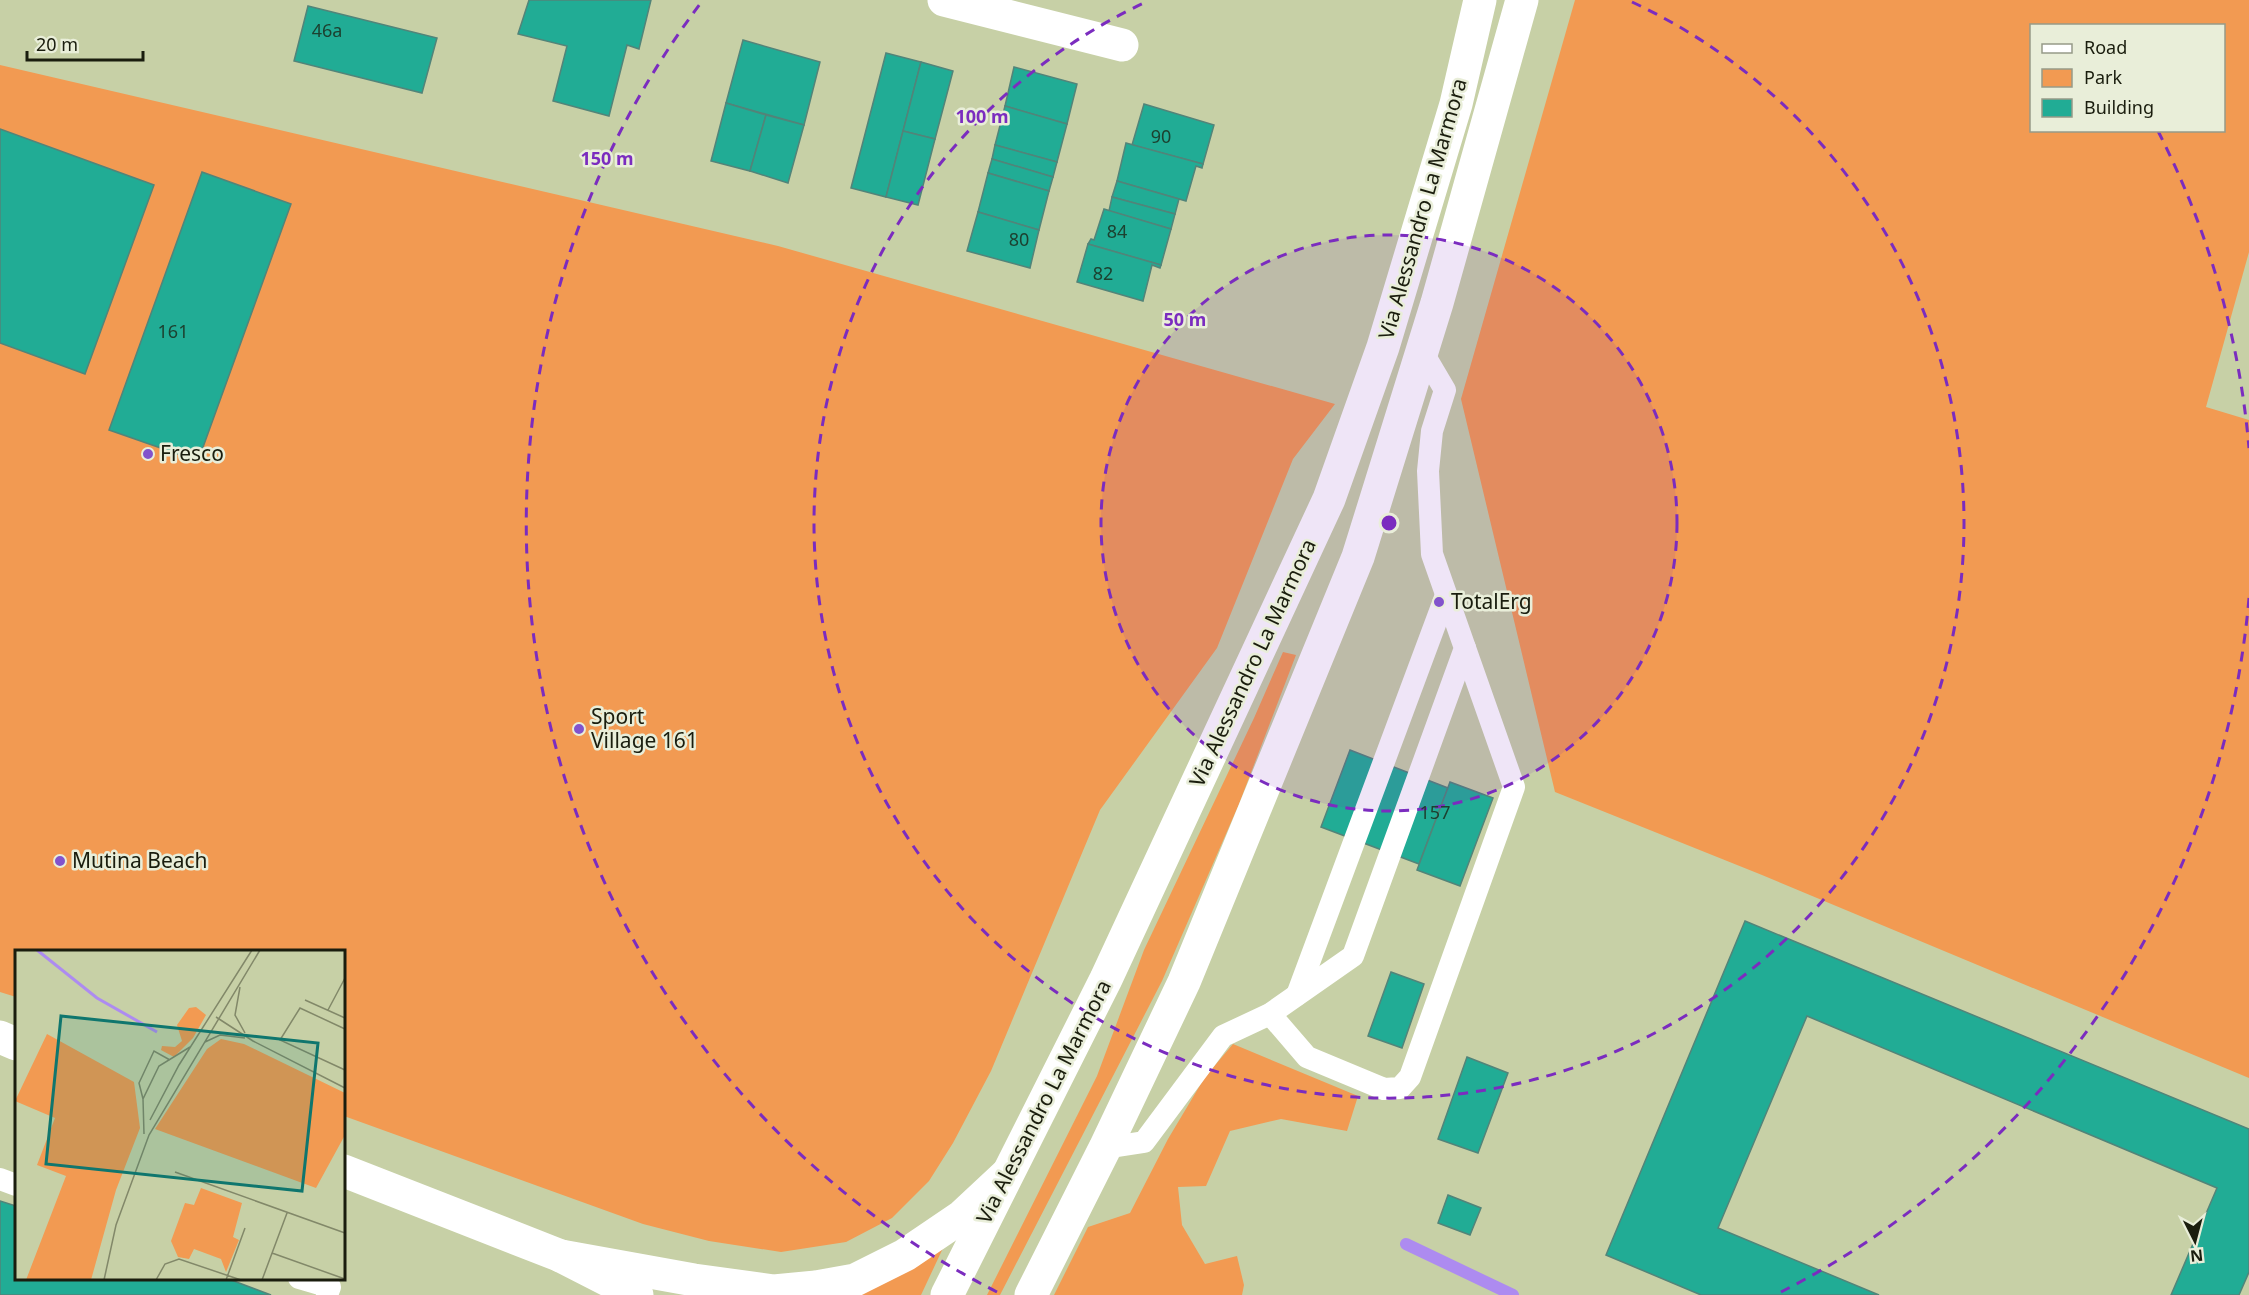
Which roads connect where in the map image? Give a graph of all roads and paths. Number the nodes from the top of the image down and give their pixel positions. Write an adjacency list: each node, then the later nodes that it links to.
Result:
1 (944, 0): 4 (main road)
2 (1480, 0): 14 (main road, Via Alessandro La Marmora)
3 (1522, 0): 5 (main road, Via Alessandro La Marmora)
4 (1122, 45)
5 (1422, 351): 6 (lane); 12 (main road, Via Alessandro La Marmora)
6 (1446, 595): 7 (lane); 8 (lane)
7 (1465, 648): 8 (lane); 9 (lane)
8 (1297, 995): 9 (lane)
9 (1270, 1014): 12 (lane)
10 (0, 1037): 11 (main road)
11 (15, 1044)
12 (1105, 1148): 23 (main road, Via Alessandro La Marmora)
13 (345, 1171): 17 (main road)
14 (1006, 1175): 17 (main road); 22 (main road, Via Alessandro La Marmora)
15 (0, 1179): 16 (lane)
16 (15, 1185)
17 (561, 1256): 20 (main road); 21 (main road)
18 (306, 1280): 19 (lane)
19 (327, 1295)
20 (611, 1295)
21 (637, 1295)
22 (947, 1295)
23 (1031, 1295)

